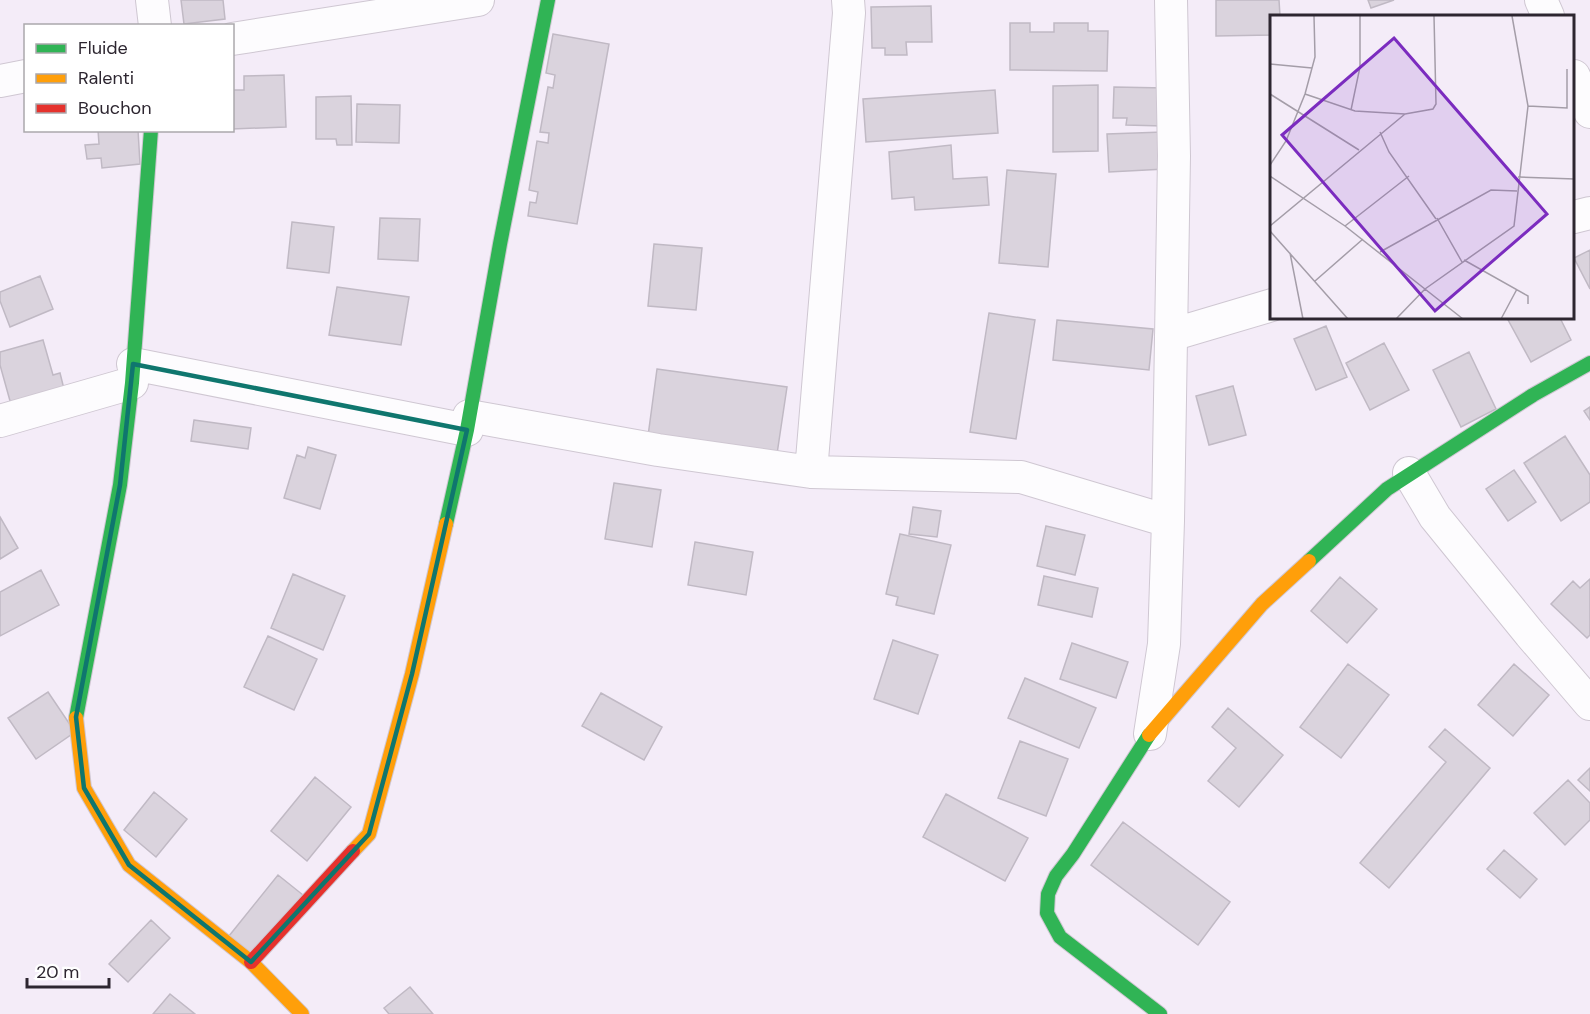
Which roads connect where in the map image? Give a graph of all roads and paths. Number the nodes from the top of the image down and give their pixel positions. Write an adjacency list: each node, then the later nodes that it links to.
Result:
1 (152, 0): 8 (street)
2 (478, 0): 9 (street)
3 (548, 0): 22 (street)
4 (848, 0): 23 (street)
5 (1171, 0): 18 (street)
6 (1541, 0): 7 (street)
7 (1548, 15)
8 (154, 24)
9 (234, 39)
10 (24, 76): 12 (street)
11 (1575, 78): 13 (street)
12 (0, 81)
13 (1590, 112)
14 (151, 132): 20 (street)
15 (1590, 213): 16 (street)
16 (1575, 217)
17 (1270, 306): 18 (street)
18 (1171, 335): 25 (street)
19 (1590, 363): 24 (street)
20 (132, 374): 21 (street); 22 (street); 28 (street)
21 (0, 421)
22 (468, 423): 23 (street); 28 (street)
23 (811, 472): 25 (street)
24 (1409, 473): 26 (street); 27 (street)
25 (1168, 521): 27 (street)
26 (1590, 704)
27 (1150, 734): 30 (street)
28 (251, 962): 29 (street)
29 (302, 1014)
30 (1160, 1014)

